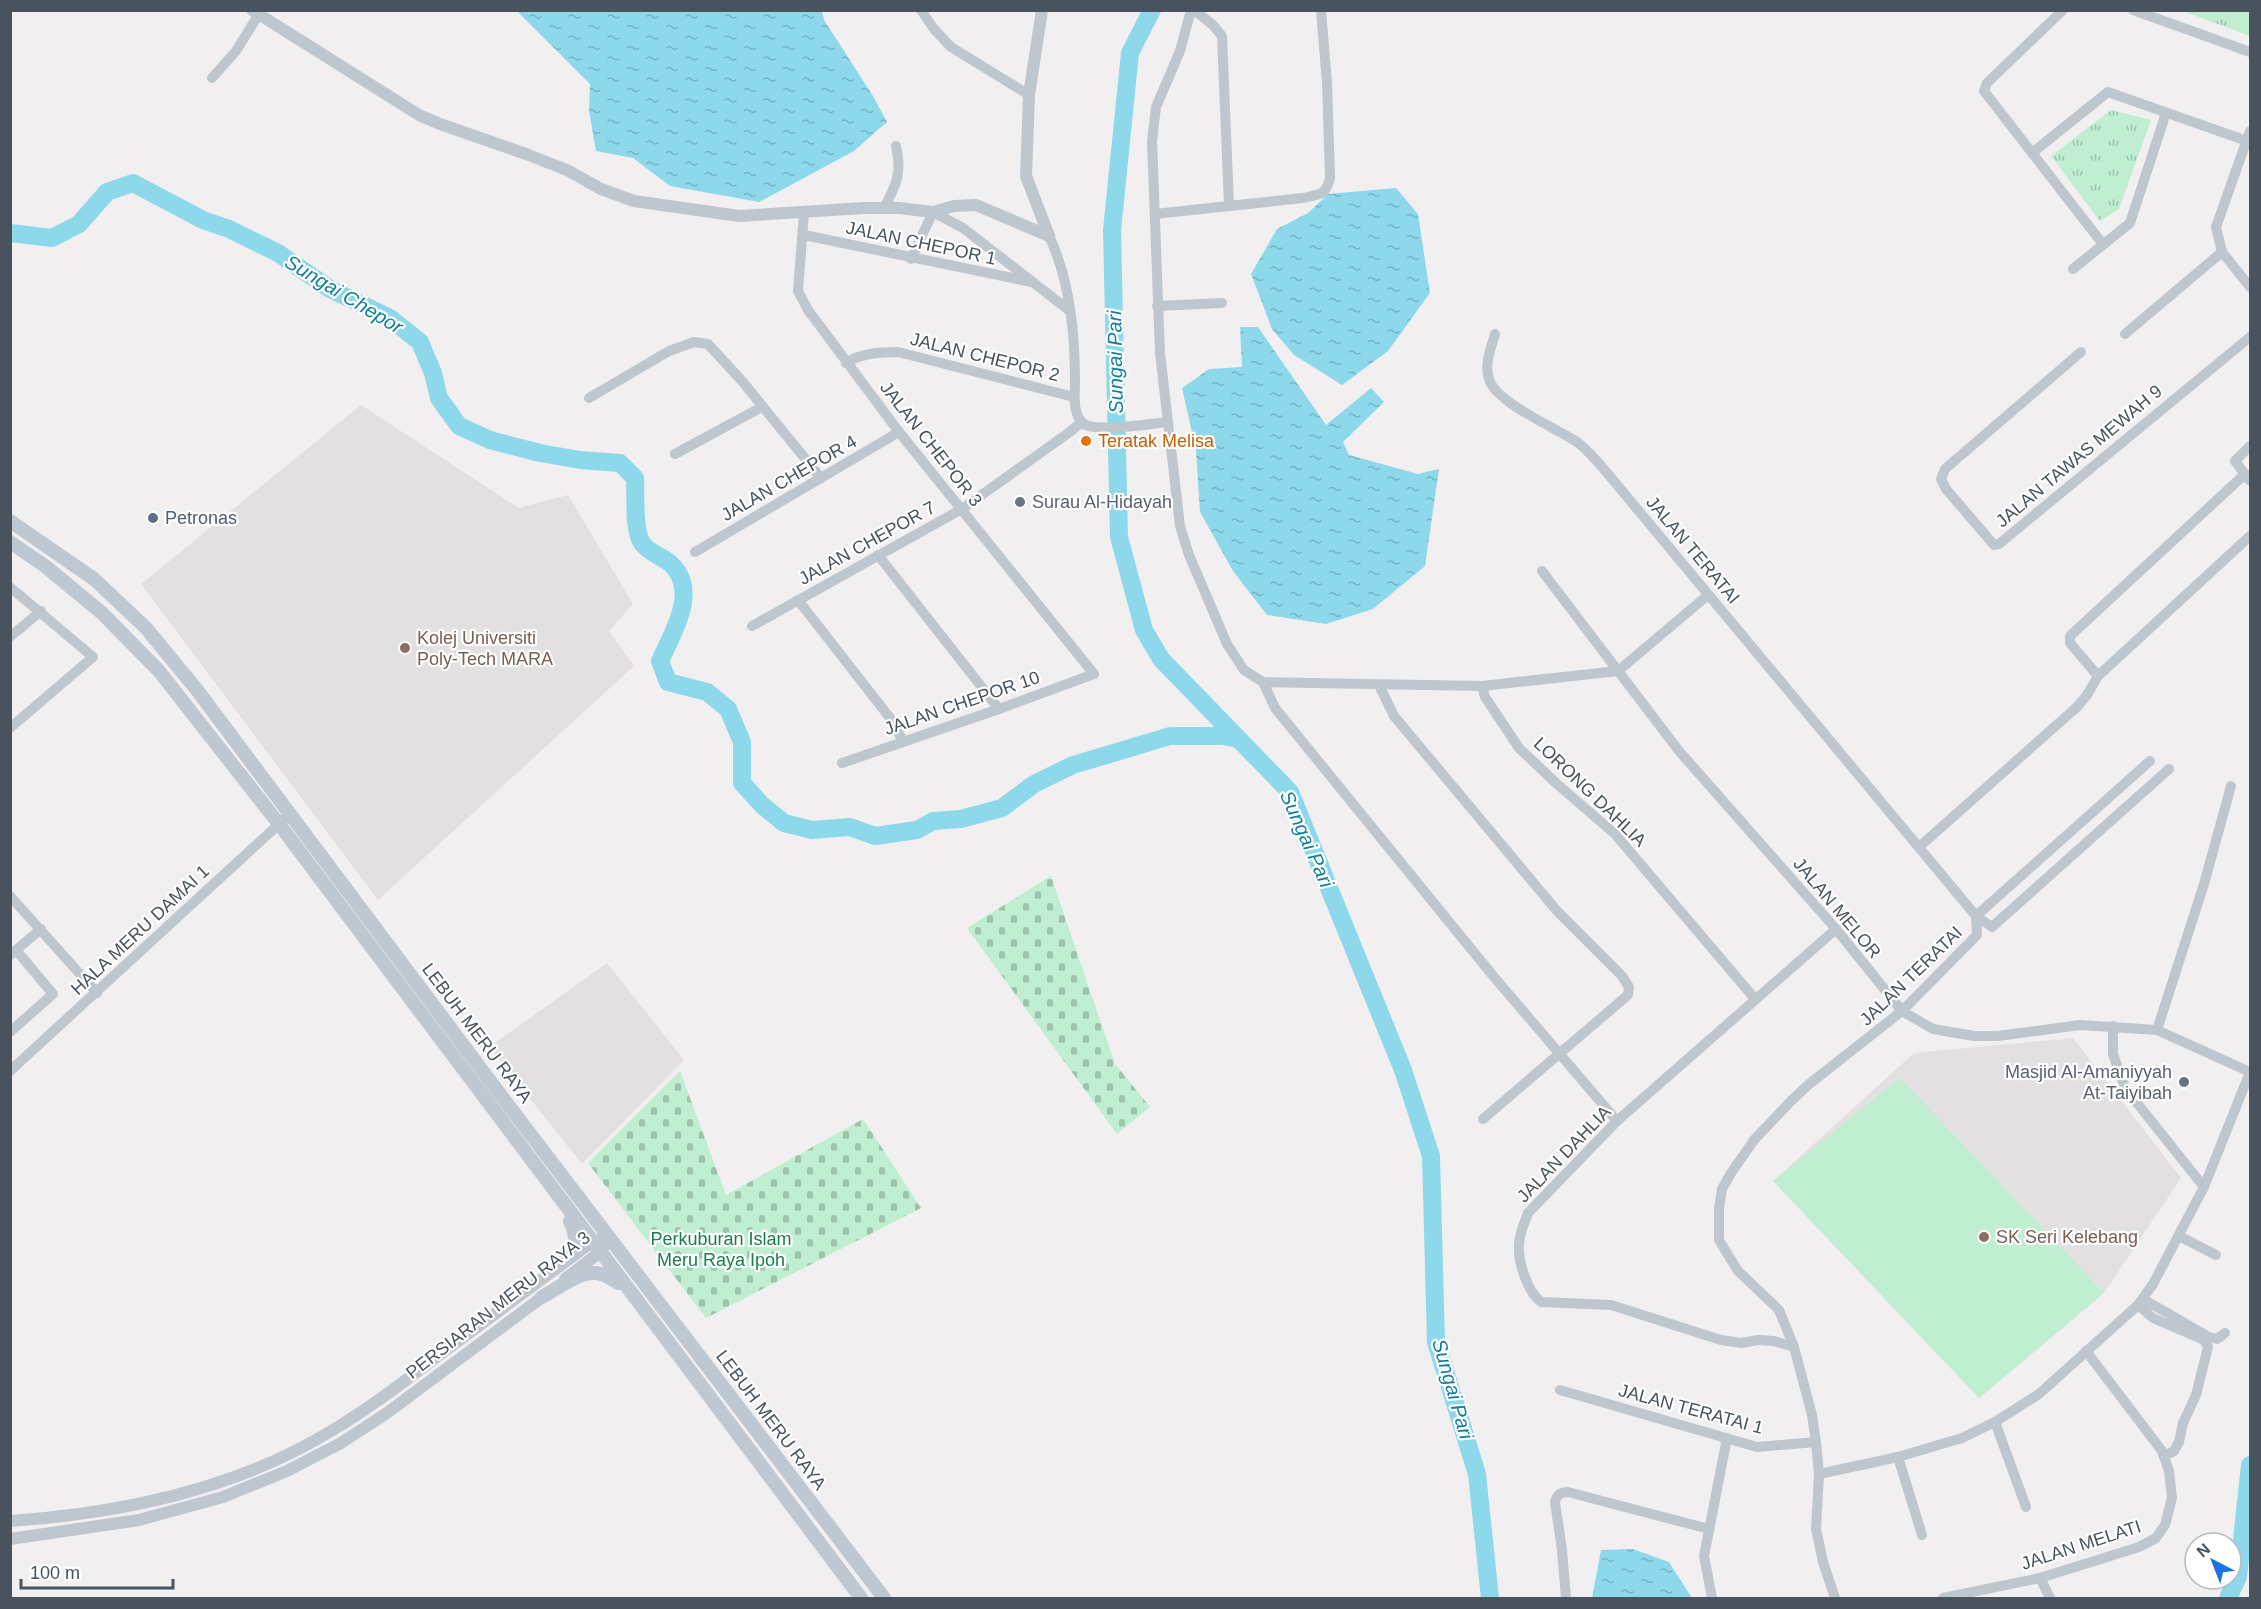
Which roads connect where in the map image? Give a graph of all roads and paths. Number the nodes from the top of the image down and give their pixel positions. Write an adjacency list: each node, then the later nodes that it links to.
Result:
1 (935, 10): 8 (street)
2 (1042, 10): 11 (street)
3 (1193, 10): 16 (street); 20 (street)
4 (1321, 10): 16 (street)
5 (2063, 10): 15 (street)
6 (2133, 10): 9 (street)
7 (256, 12): 10 (street); 19 (street)
8 (923, 14): 11 (street)
9 (2250, 52)
10 (212, 78)
11 (1029, 95): 22 (street)
12 (2166, 113): 13 (street); 15 (street); 23 (street)
13 (2249, 136): 24 (street)
14 (896, 146): 17 (street)
15 (2032, 153): 23 (street)
16 (1229, 206): 20 (street)
17 (884, 208): 18 (street); 19 (street)
18 (933, 212): 22 (street); 25 (street); 27 (street, JALAN CHEPOR 1)
19 (804, 213): 21 (street, JALAN CHEPOR 3)
20 (1155, 214): 30 (street)
21 (804, 235): 25 (street, JALAN CHEPOR 1); 36 (street, JALAN CHEPOR 3)
22 (1049, 236): 31 (street)
23 (2102, 243): 26 (street)
24 (2222, 252): 28 (street); 33 (street)
25 (911, 259): 27 (street, JALAN CHEPOR 1)
26 (2073, 269)
27 (1032, 282): 31 (street, JALAN CHEPOR 1)
28 (2250, 286)
29 (1222, 303): 30 (street)
30 (1157, 306): 41 (street)
31 (1070, 311): 37 (street)
32 (1495, 334): 55 (street, JALAN TERATAI)
33 (2125, 334)
34 (2250, 337): 35 (street, JALAN TAWAS MEWAH 9)
35 (2081, 352)
36 (846, 363): 37 (street, JALAN CHEPOR 2); 42 (street, JALAN CHEPOR 3)
37 (1074, 396): 40 (street, JALAN CHEPOR 2)
38 (589, 398): 39 (street)
39 (762, 407): 44 (street); 45 (street)
40 (1082, 422): 41 (street); 47 (street, JALAN CHEPOR 7)
41 (1167, 422): 63 (street)
42 (899, 432): 45 (street, JALAN CHEPOR 4); 47 (street, JALAN CHEPOR 3)
43 (2250, 446): 46 (street)
44 (675, 454)
45 (820, 478): 51 (street, JALAN CHEPOR 4)
46 (2248, 478): 62 (street)
47 (962, 509): 52 (street, JALAN CHEPOR 7); 61 (street, JALAN CHEPOR 3)
48 (10, 521): 73 (main road, LEBUH MERU RAYA)
49 (2250, 536): 62 (street)
50 (10, 542): 74 (main road, LEBUH MERU RAYA)
51 (695, 552)
52 (878, 555): 56 (street, JALAN CHEPOR 7); 66 (street)
53 (1542, 571): 60 (street, JALAN MELOR)
54 (10, 587): 57 (street)
55 (1708, 595): 60 (street); 75 (street, JALAN TERATAI)
56 (798, 600): 58 (street, JALAN CHEPOR 7); 68 (street)
57 (41, 611): 59 (street); 67 (street)
58 (752, 626)
59 (10, 637)
60 (1618, 672): 65 (street); 79 (street, JALAN MELOR)
61 (1094, 674): 66 (street, JALAN CHEPOR 10)
62 (2098, 676): 75 (street)
63 (1263, 682): 64 (street); 87 (street)
64 (1379, 685): 65 (street); 87 (street)
65 (1482, 686): 82 (street, LORONG DAHLIA)
66 (999, 710): 68 (street, JALAN CHEPOR 10)
67 (10, 728)
68 (903, 741): 70 (street, JALAN CHEPOR 10)
69 (2150, 761): 77 (street)
70 (842, 763)
71 (2169, 769): 77 (street)
72 (2231, 786): 85 (street)
73 (291, 813): 74 (street, HALA MERU DAMAI 1); 95 (main road, LEBUH MERU RAYA)
74 (279, 824): 81 (street, HALA MERU DAMAI 1); 93 (main road, LEBUH MERU RAYA)
75 (1919, 847): 77 (street, JALAN TERATAI)
76 (10, 896): 78 (street)
77 (1976, 916): 83 (street, JALAN TERATAI)
78 (40, 929): 80 (street); 81 (street)
79 (1836, 929): 82 (street, JALAN DAHLIA); 83 (street, JALAN MELOR)
80 (13, 953): 86 (street)
81 (97, 993): 88 (street, HALA MERU DAMAI 1)
82 (1755, 999): 91 (street, JALAN DAHLIA)
83 (1902, 1011): 84 (street, JALAN MELOR); 103 (street, JALAN TERATAI)
84 (2113, 1026): 85 (street, JALAN MELOR); 92 (street)
85 (2157, 1030): 89 (street, JALAN MELOR)
86 (10, 1032)
87 (1561, 1054): 90 (street); 91 (street)
88 (10, 1071)
89 (2250, 1072): 92 (street)
90 (1483, 1119)
91 (1617, 1121): 103 (street, JALAN DAHLIA)
92 (2204, 1187): 94 (street)
93 (558, 1197): 96 (main road, LEBUH MERU RAYA); 98 (main road)
94 (2179, 1236): 97 (street); 101 (street)
95 (610, 1237): 96 (street, PERSIARAN MERU RAYA 3); 120 (main road, LEBUH MERU RAYA)
96 (596, 1248): 98 (street, PERSIARAN MERU RAYA 3); 99 (main road, LEBUH MERU RAYA); 100 (street, PERSIARAN MERU RAYA 3)
97 (2216, 1255)
98 (560, 1265): 113 (street, PERSIARAN MERU RAYA 3)
99 (625, 1287): 100 (main road); 119 (main road, LEBUH MERU RAYA)
100 (542, 1297): 116 (street, PERSIARAN MERU RAYA 3)
101 (2140, 1302): 102 (street); 104 (street); 109 (street)
102 (2225, 1333)
103 (1794, 1347): 108 (street, JALAN TERATAI)
104 (2086, 1351): 106 (street); 109 (street, JALAN MELATI)
105 (1560, 1390): 107 (street, JALAN TERATAI 1)
106 (1995, 1422): 110 (street); 112 (street)
107 (1727, 1438): 108 (street, JALAN TERATAI 1); 114 (street)
108 (1816, 1442): 111 (street, JALAN TERATAI)
109 (2164, 1456): 117 (street, JALAN MELATI)
110 (1898, 1457): 111 (street); 115 (street)
111 (1819, 1474): 123 (street, JALAN TERATAI)
112 (2026, 1507)
113 (10, 1521)
114 (1708, 1529): 121 (street); 122 (street)
115 (1922, 1535)
116 (10, 1539)
117 (2040, 1578): 118 (street, JALAN MELATI); 124 (street)
118 (1945, 1598)
119 (861, 1599)
120 (884, 1599)
121 (1566, 1599)
122 (1712, 1599)
123 (1835, 1599)
124 (2050, 1599)

